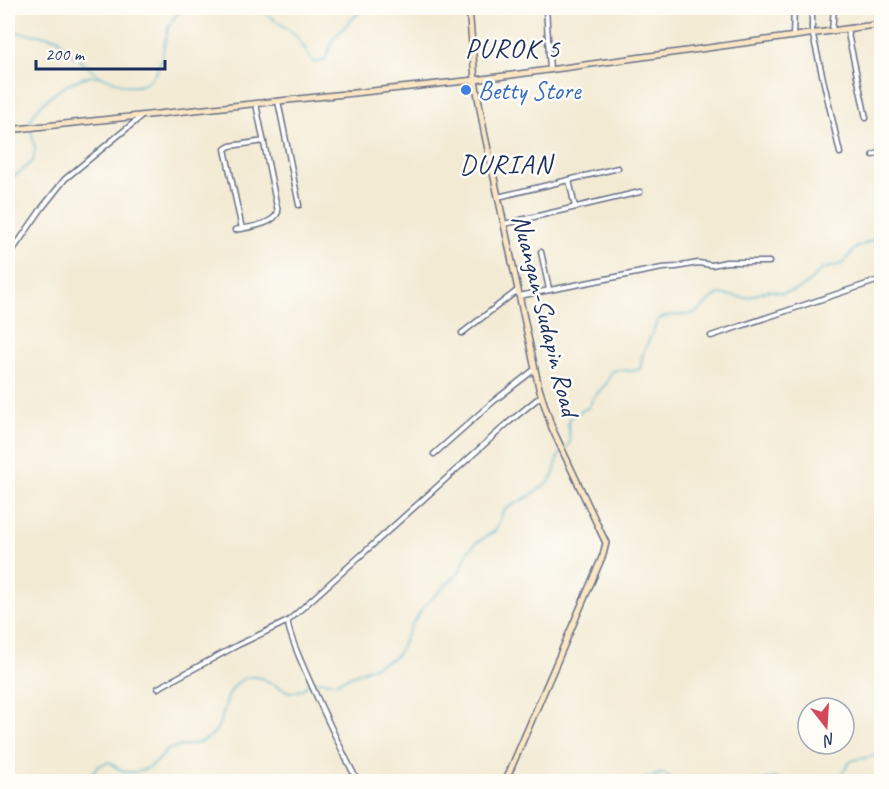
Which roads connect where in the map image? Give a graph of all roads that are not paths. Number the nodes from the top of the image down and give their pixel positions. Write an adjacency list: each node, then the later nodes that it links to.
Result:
1 (470, 8): 14 (street, Nuangan-Sudapin Road)
2 (546, 8): 13 (street)
3 (794, 8): 11 (street)
4 (812, 8): 10 (street)
5 (834, 8): 6 (street); 9 (street)
6 (843, 8)
7 (879, 24): 8 (street); 12 (street)
8 (847, 29): 9 (street); 18 (street)
9 (832, 32): 10 (street)
10 (812, 35): 11 (street); 22 (street)
11 (793, 37): 13 (street)
12 (882, 44)
13 (550, 70): 14 (street)
14 (475, 80): 15 (street); 27 (street, Nuangan-Sudapin Road)
15 (278, 101): 16 (street); 28 (street)
16 (256, 104): 17 (street); 20 (street)
17 (143, 116): 19 (street); 34 (street)
18 (866, 118)
19 (8, 130)
20 (264, 141): 31 (street); 31 (street)
21 (882, 152): 23 (street)
22 (840, 153)
23 (873, 155)
24 (618, 168): 25 (street)
25 (569, 180): 27 (street); 29 (street)
26 (640, 192): 29 (street)
27 (498, 197): 30 (street, Nuangan-Sudapin Road)
28 (299, 205)
29 (575, 207): 30 (street)
30 (503, 224): 38 (street, Nuangan-Sudapin Road)
31 (242, 229): 32 (street)
32 (235, 230)
33 (541, 252): 37 (street)
34 (8, 257)
35 (769, 262): 37 (street)
36 (882, 279): 40 (street)
37 (549, 290): 38 (street)
38 (518, 293): 39 (street); 41 (street, Nuangan-Sudapin Road)
39 (462, 333)
40 (711, 336)
41 (535, 369): 42 (street, Nuangan-Sudapin Road); 43 (street)
42 (541, 396): 44 (street); 47 (street, Nuangan-Sudapin Road)
43 (434, 454)
44 (288, 621): 45 (street); 46 (street)
45 (158, 688)
46 (358, 782)
47 (505, 782)

